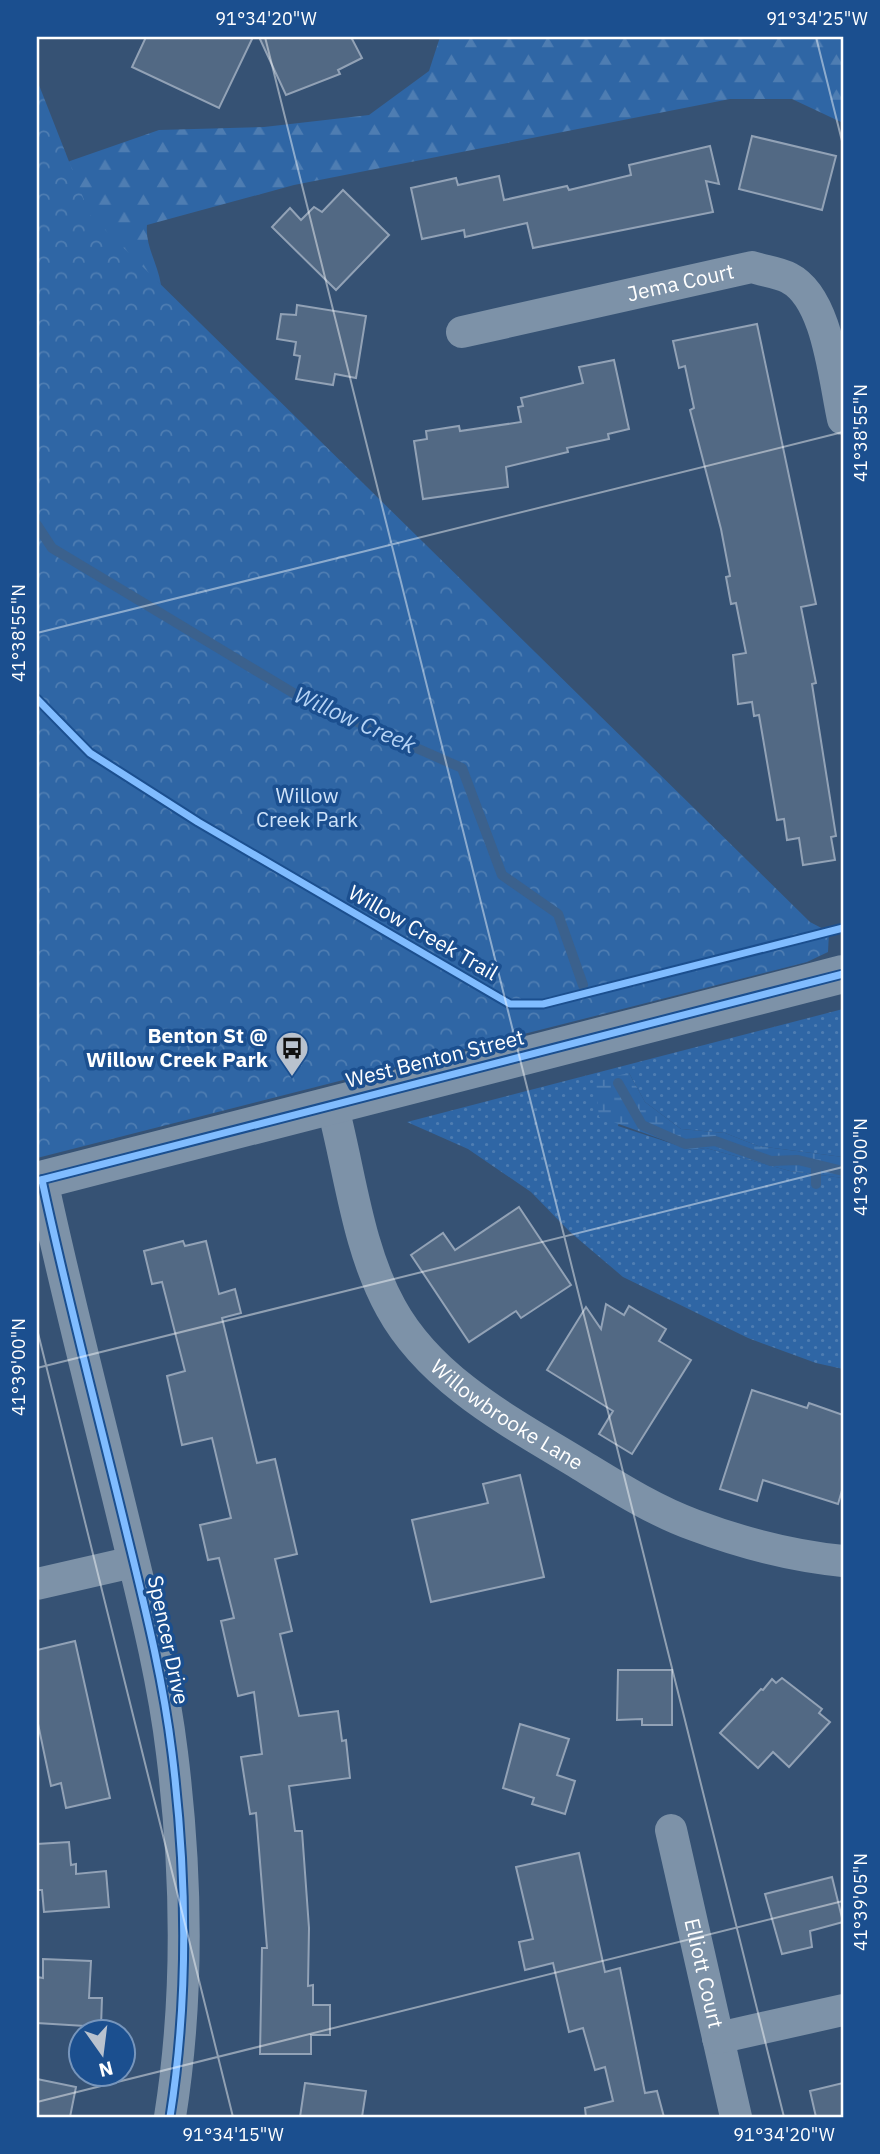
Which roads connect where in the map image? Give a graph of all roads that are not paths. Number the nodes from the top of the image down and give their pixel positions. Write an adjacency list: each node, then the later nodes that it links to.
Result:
1 (462, 332): 2 (street, Jema Court)
2 (843, 419)
3 (843, 974): 4 (street, West Benton Street)
4 (332, 1104): 5 (street, West Benton Street); 6 (street, Willowbrooke Lane)
5 (40, 1181): 7 (street, Spencer Drive)
6 (843, 1561)
7 (134, 1562): 8 (street); 12 (street, Spencer Drive)
8 (37, 1584)
9 (671, 1830): 11 (street, Elliott Court)
10 (843, 2010): 11 (street)
11 (718, 2038): 13 (street, Elliott Court)
12 (170, 2117)
13 (736, 2117)

